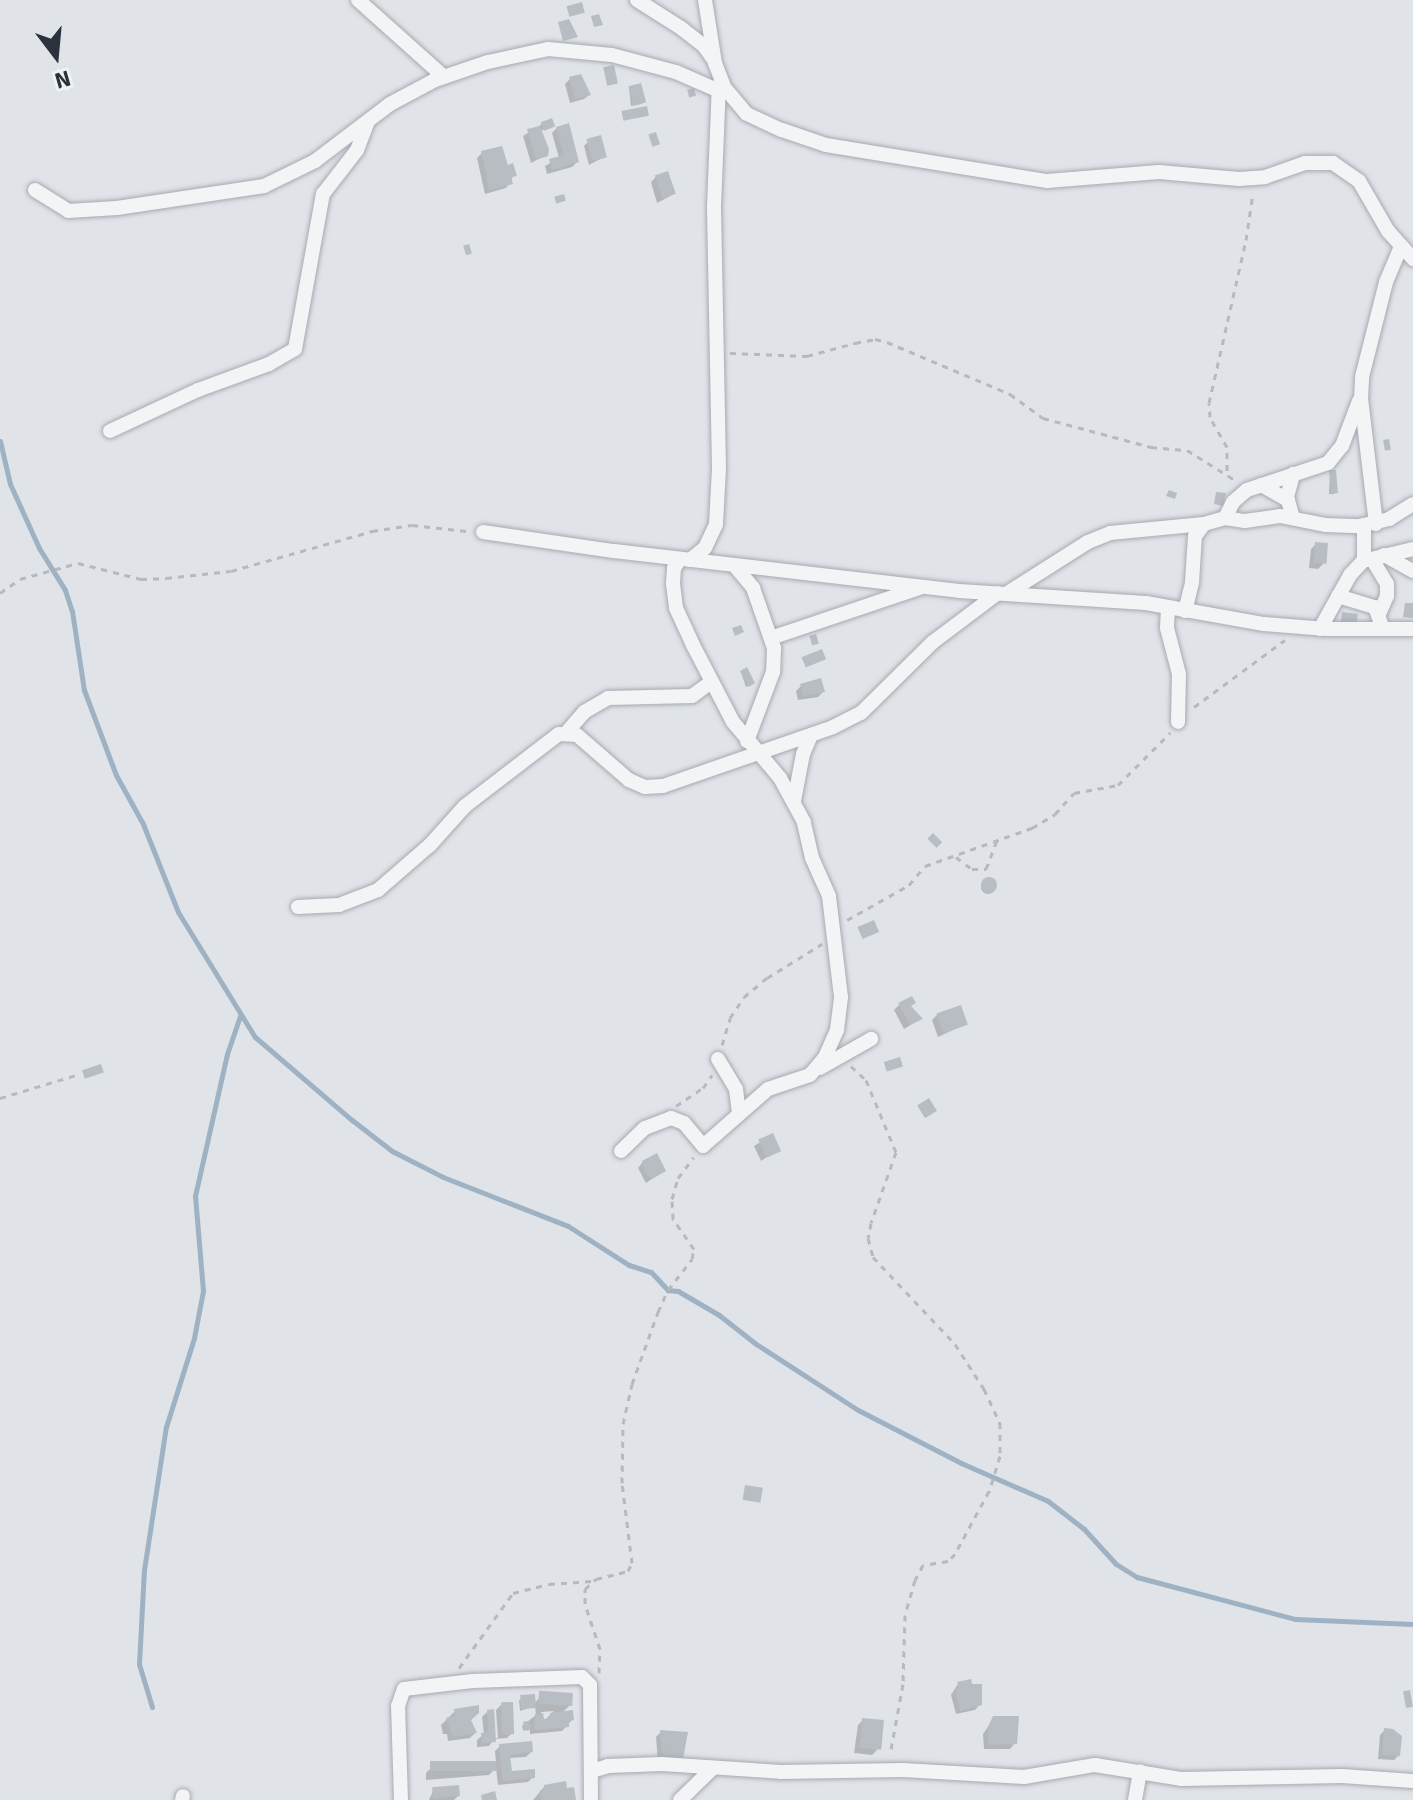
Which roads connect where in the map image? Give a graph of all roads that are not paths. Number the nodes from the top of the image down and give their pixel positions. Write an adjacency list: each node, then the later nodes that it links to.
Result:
1 (358, 0): 5 (street)
2 (637, 0): 4 (street)
3 (705, 0): 4 (street)
4 (717, 68): 6 (street); 9 (street)
5 (444, 77): 6 (street); 7 (street)
6 (719, 91): 24 (street)
7 (368, 122): 8 (street); 12 (street)
8 (35, 190)
9 (1401, 246): 10 (street); 11 (street)
10 (1413, 259)
11 (1361, 396): 13 (street); 20 (street)
12 (110, 431)
13 (1293, 474): 14 (street); 15 (street)
14 (1254, 487): 15 (street); 17 (street)
15 (1288, 500): 18 (street)
16 (1413, 504): 20 (street)
17 (1225, 518): 18 (street); 19 (street)
18 (1293, 518): 20 (street)
19 (1204, 524): 29 (street); 33 (street)
20 (1370, 524): 23 (street)
21 (483, 532): 24 (street)
22 (1413, 549): 23 (street)
23 (1373, 558): 27 (street); 30 (street); 34 (street)
24 (685, 559): 25 (street); 39 (street)
25 (734, 565): 26 (street); 31 (street)
26 (769, 569): 28 (street); 31 (street)
27 (1413, 571)
28 (924, 586): 29 (street); 38 (street)
29 (1002, 594): 32 (street); 42 (street)
30 (1338, 596): 34 (street); 35 (street)
31 (760, 604): 38 (street)
32 (1168, 608): 33 (street); 40 (street)
33 (1185, 611): 35 (street)
34 (1379, 614): 36 (street)
35 (1320, 629): 36 (street)
36 (1383, 629): 37 (street)
37 (1413, 629)
38 (771, 638): 43 (street)
39 (711, 682): 41 (street); 43 (street)
40 (1178, 722)
41 (566, 733): 43 (street); 45 (street)
42 (811, 735): 43 (street); 44 (street)
43 (751, 747): 44 (street)
44 (794, 801): 48 (street)
45 (298, 907)
46 (871, 1039): 48 (street)
47 (718, 1059): 49 (street)
48 (813, 1072): 49 (street)
49 (739, 1112): 50 (street)
50 (621, 1151)
51 (712, 1769): 52 (street); 53 (street); 57 (street)
52 (592, 1771): 55 (street); 56 (street)
53 (1140, 1771): 54 (street); 58 (street)
54 (1413, 1781)
55 (401, 1800)
56 (591, 1800)
57 (680, 1800)
58 (1135, 1800)

